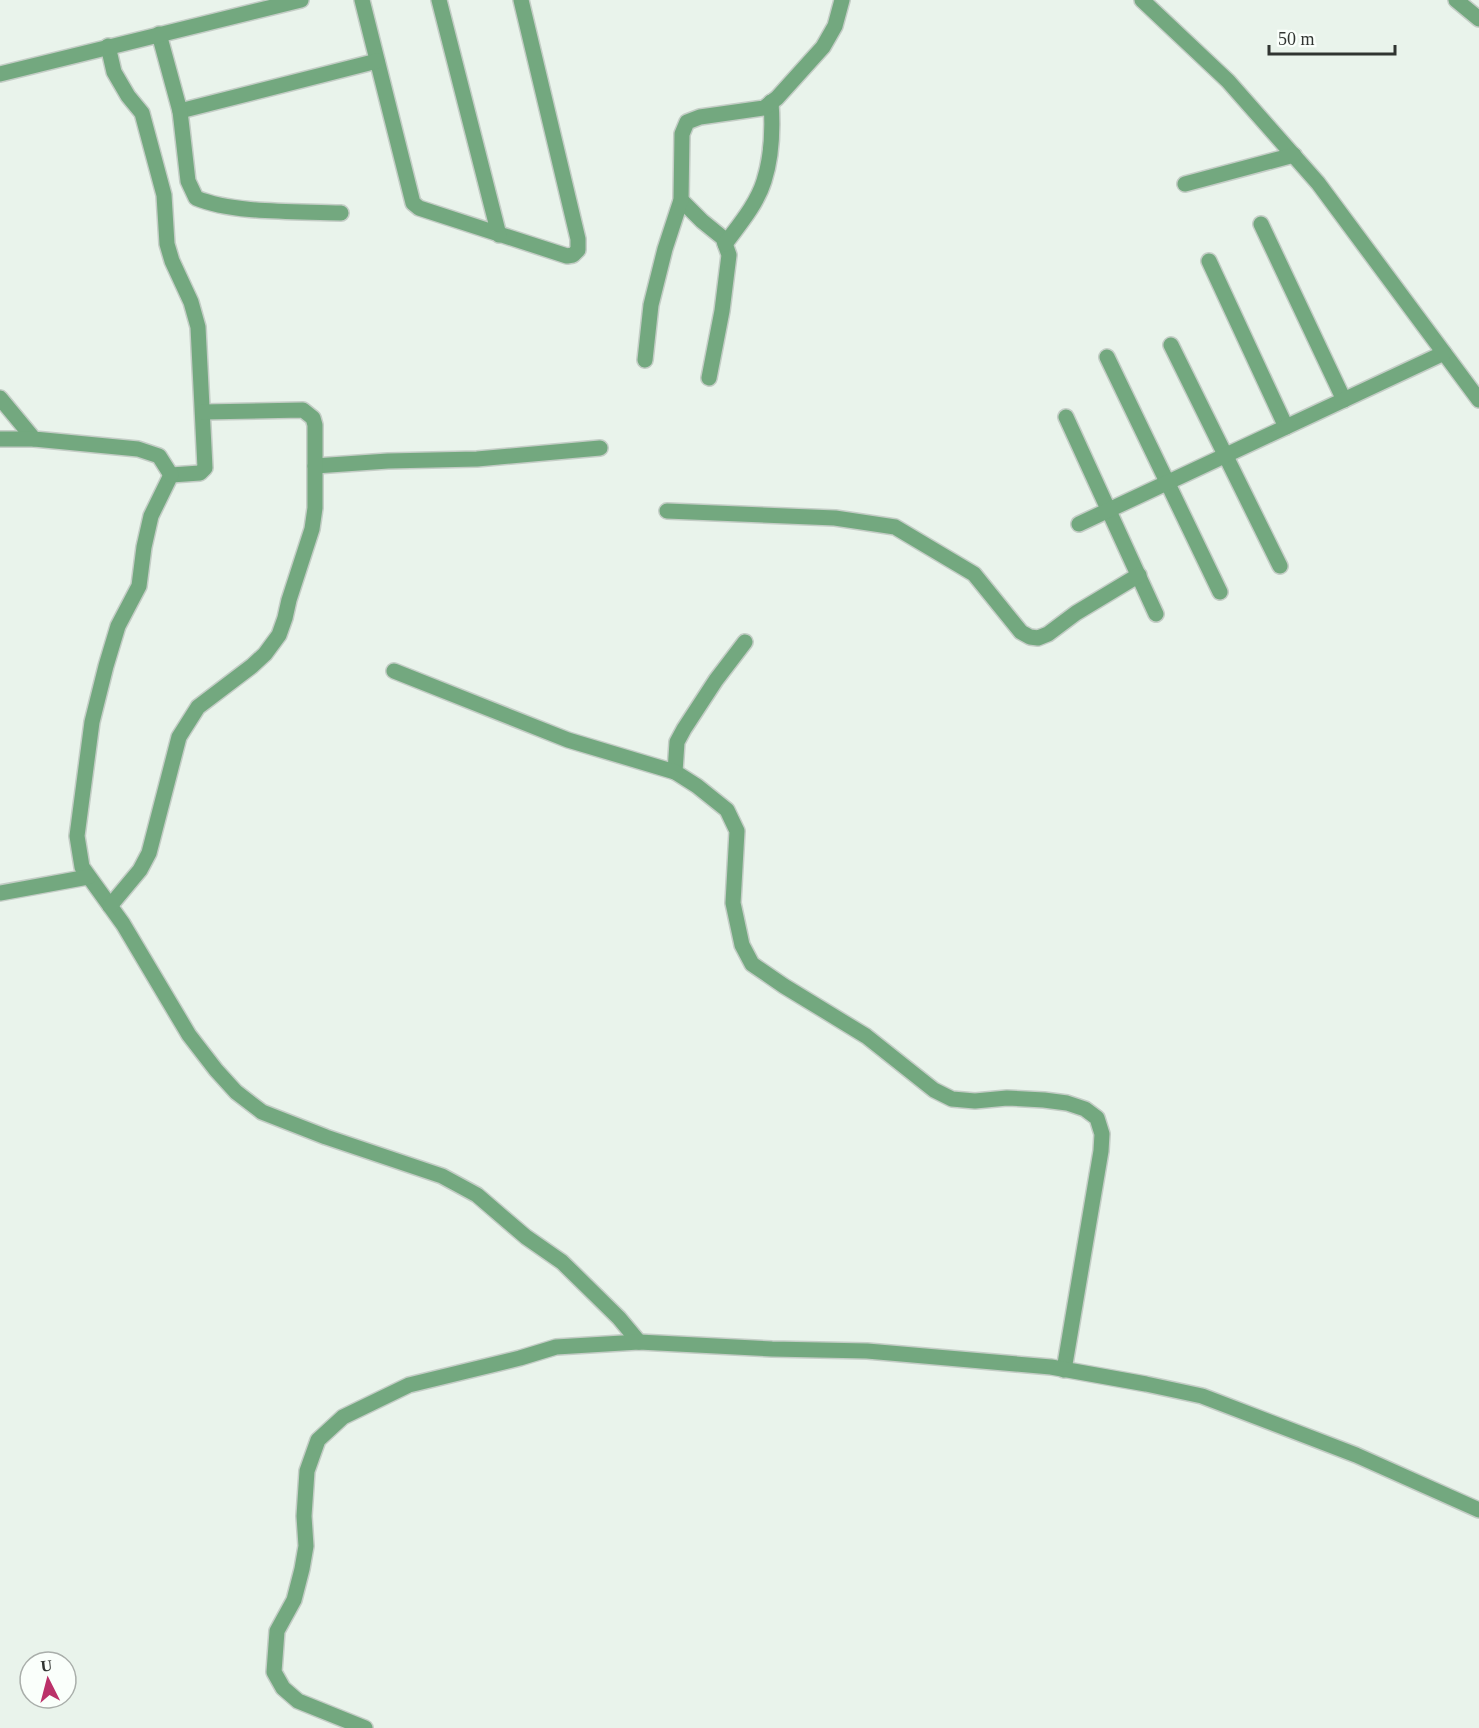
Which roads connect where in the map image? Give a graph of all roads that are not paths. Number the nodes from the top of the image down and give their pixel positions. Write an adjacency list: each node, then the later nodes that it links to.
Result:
1 (301, 0): 9 (street)
2 (363, 0): 11 (street)
3 (439, 0): 20 (street)
4 (521, 0): 20 (street)
5 (842, 0): 13 (street)
6 (1142, 0): 15 (street)
7 (1456, 0): 8 (street)
8 (1479, 19)
9 (159, 34): 10 (street); 14 (street)
10 (108, 46): 12 (street); 31 (street)
11 (377, 61): 14 (street); 20 (street)
12 (0, 74)
13 (771, 102): 17 (street); 21 (street)
14 (180, 111): 18 (street)
15 (1294, 154): 16 (street); 24 (street)
16 (1185, 184)
17 (681, 200): 21 (street); 26 (street)
18 (341, 213)
19 (1261, 224): 29 (street)
20 (499, 235)
21 (725, 244): 27 (street)
22 (1209, 261): 33 (street)
23 (1171, 345): 37 (street)
24 (1444, 353): 29 (street); 30 (street)
25 (1107, 357): 40 (street)
26 (645, 360)
27 (709, 378)
28 (0, 398): 34 (street)
29 (1344, 400): 33 (street)
30 (1479, 400)
31 (203, 412): 38 (street); 39 (street)
32 (1066, 417): 41 (street)
33 (1286, 427): 37 (street)
34 (34, 438): 35 (street); 39 (street)
35 (0, 439)
36 (600, 448): 38 (street)
37 (1226, 455): 40 (street); 44 (street)
38 (315, 466): 53 (street)
39 (171, 475): 51 (street)
40 (1167, 482): 41 (street); 46 (street)
41 (1110, 510): 43 (street); 45 (street)
42 (667, 511): 45 (street)
43 (1078, 524)
44 (1280, 566)
45 (1139, 575): 47 (street)
46 (1220, 592)
47 (1156, 614)
48 (745, 642): 50 (street)
49 (394, 671): 50 (street)
50 (675, 772): 55 (street)
51 (88, 877): 52 (street); 53 (street)
52 (0, 893)
53 (110, 906): 54 (street)
54 (639, 1342): 55 (street); 57 (street)
55 (1065, 1370): 56 (street)
56 (1475, 1508)
57 (365, 1728)

